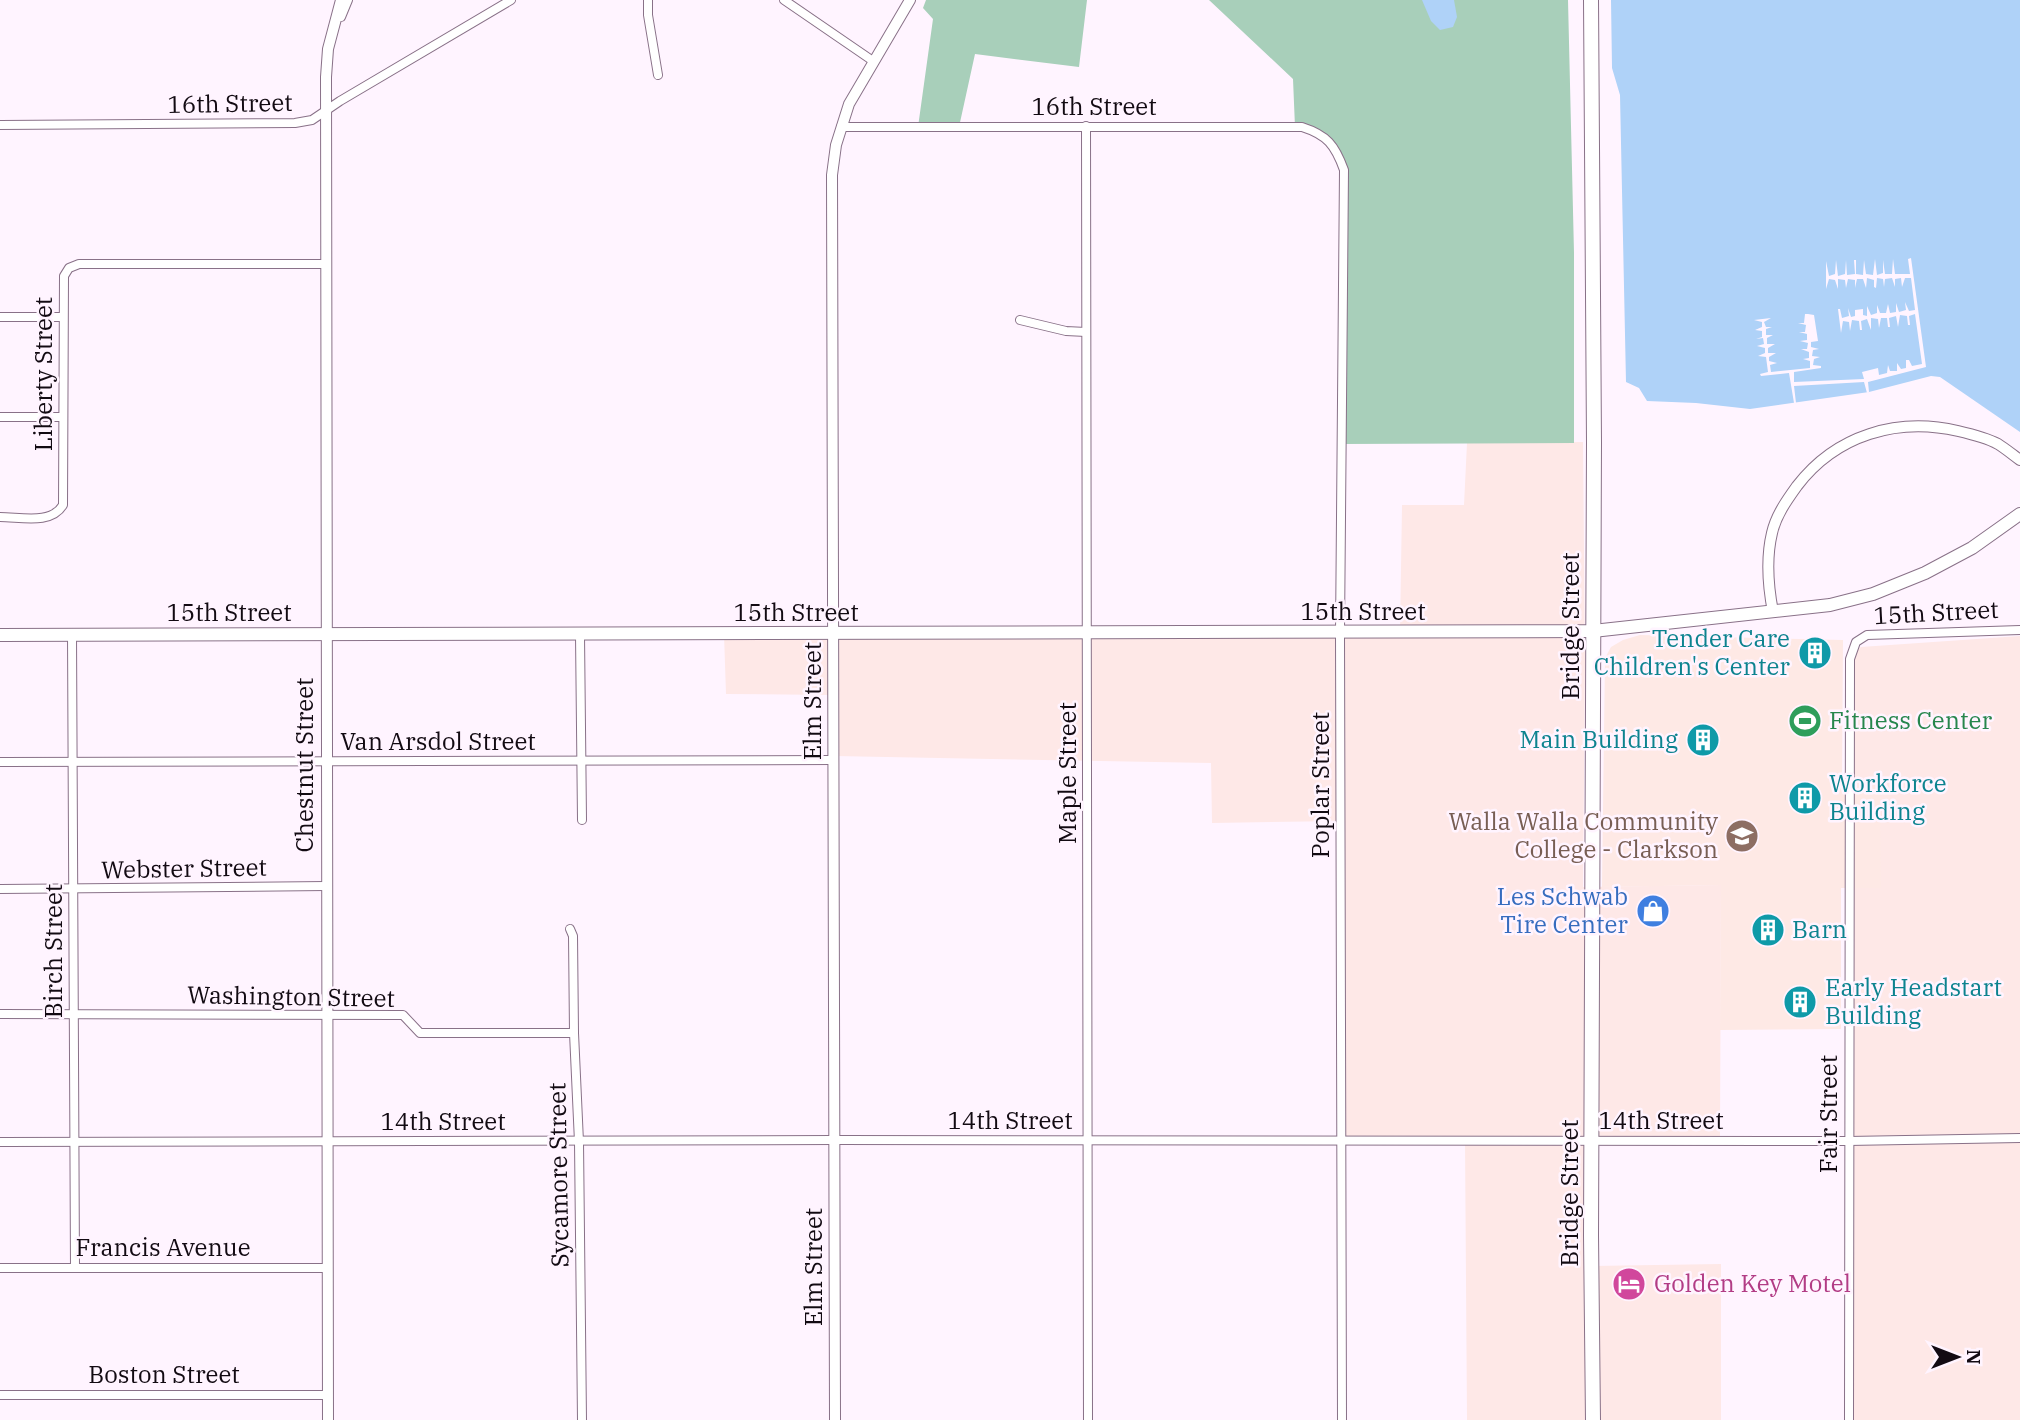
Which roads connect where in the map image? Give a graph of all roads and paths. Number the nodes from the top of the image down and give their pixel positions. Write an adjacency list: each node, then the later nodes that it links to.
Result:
1 (341, 0): 8 (street, Chestnut Street)
2 (348, 0): 8 (street)
3 (511, 0): 11 (street, 16th Street)
4 (648, 0): 10 (street)
5 (784, 0): 9 (street)
6 (910, 0): 9 (street, Elm Street)
7 (1591, 0): 28 (highway, Bridge Street)
8 (328, 49): 11 (street, Chestnut Street)
9 (873, 61): 13 (street, Elm Street)
10 (658, 75)
11 (326, 111): 12 (street, 16th Street); 16 (street, Chestnut Street)
12 (0, 125)
13 (841, 127): 14 (street, 16th Street); 29 (street, Elm Street)
14 (1086, 127): 15 (street, 16th Street); 20 (street, Maple Street)
15 (1338, 152): 31 (street, Poplar Street)
16 (327, 264): 18 (street, Liberty Street); 33 (street, Chestnut Street)
17 (0, 317): 18 (street)
18 (63, 317): 22 (street, Liberty Street)
19 (1020, 320): 20 (street)
20 (1086, 332): 30 (street, Maple Street)
21 (0, 417): 22 (street)
22 (63, 417): 25 (street, Liberty Street)
23 (2020, 460): 26 (street)
24 (2019, 515): 26 (main road, 15th Street)
25 (0, 517)
26 (1773, 612): 28 (main road, 15th Street)
27 (2020, 629): 36 (street, 15th Street)
28 (1593, 631): 31 (main road, 15th Street); 54 (highway, Bridge Street)
29 (834, 633): 30 (main road, 15th Street); 35 (main road, 15th Street); 37 (street, Elm Street)
30 (1086, 633): 31 (main road, 15th Street); 55 (street, Maple Street)
31 (1340, 633): 53 (street, Poplar Street)
32 (72, 634): 33 (main road, 15th Street); 34 (main road, 15th Street); 39 (street, Birch Street)
33 (327, 634): 35 (main road, 15th Street); 40 (street, Chestnut Street)
34 (0, 635)
35 (580, 635): 41 (street)
36 (1856, 642): 56 (street, Fair Street)
37 (834, 760): 41 (street, Van Arsdol Street); 52 (street, Elm Street)
38 (0, 762): 39 (street, Van Arsdol Street)
39 (72, 762): 40 (street, Van Arsdol Street); 45 (street, Birch Street)
40 (326, 762): 41 (street, Van Arsdol Street); 43 (street, Chestnut Street)
41 (581, 762): 42 (street)
42 (582, 820)
43 (326, 887): 45 (street, Webster Street); 49 (street, Chestnut Street)
44 (0, 889): 45 (street, Webster Street)
45 (73, 889): 48 (street, Birch Street)
46 (569, 929): 50 (street, Sycamore Street)
47 (0, 1014): 48 (street, Washington Street)
48 (73, 1014): 49 (street, Washington Street); 60 (street, Birch Street)
49 (327, 1014): 50 (street, Washington Street); 58 (street, Chestnut Street)
50 (574, 1034): 59 (street, Sycamore Street)
51 (2020, 1138): 56 (street, 14th Street)
52 (835, 1140): 55 (street, 14th Street); 59 (street, 14th Street); 68 (street, Elm Street)
53 (1341, 1140): 54 (street, 14th Street); 55 (street, 14th Street); 70 (street, Poplar Street)
54 (1593, 1140): 56 (street, 14th Street); 71 (highway, Bridge Street)
55 (1086, 1141): 69 (street, Maple Street)
56 (1849, 1141): 72 (street, Fair Street)
57 (0, 1142): 60 (street, 14th Street)
58 (327, 1142): 59 (street, 14th Street); 60 (street, 14th Street); 63 (street, Chestnut Street)
59 (579, 1142): 67 (street, Sycamore Street)
60 (74, 1143): 62 (street, Birch Street)
61 (0, 1268): 62 (street, Francis Avenue)
62 (75, 1268): 63 (street, Francis Avenue)
63 (327, 1268): 65 (street, Chestnut Street)
64 (0, 1395): 65 (street, Boston Street)
65 (328, 1395): 66 (street, Chestnut Street)
66 (328, 1420)
67 (582, 1420)
68 (835, 1420)
69 (1088, 1420)
70 (1342, 1420)
71 (1593, 1420)
72 (1849, 1420)

